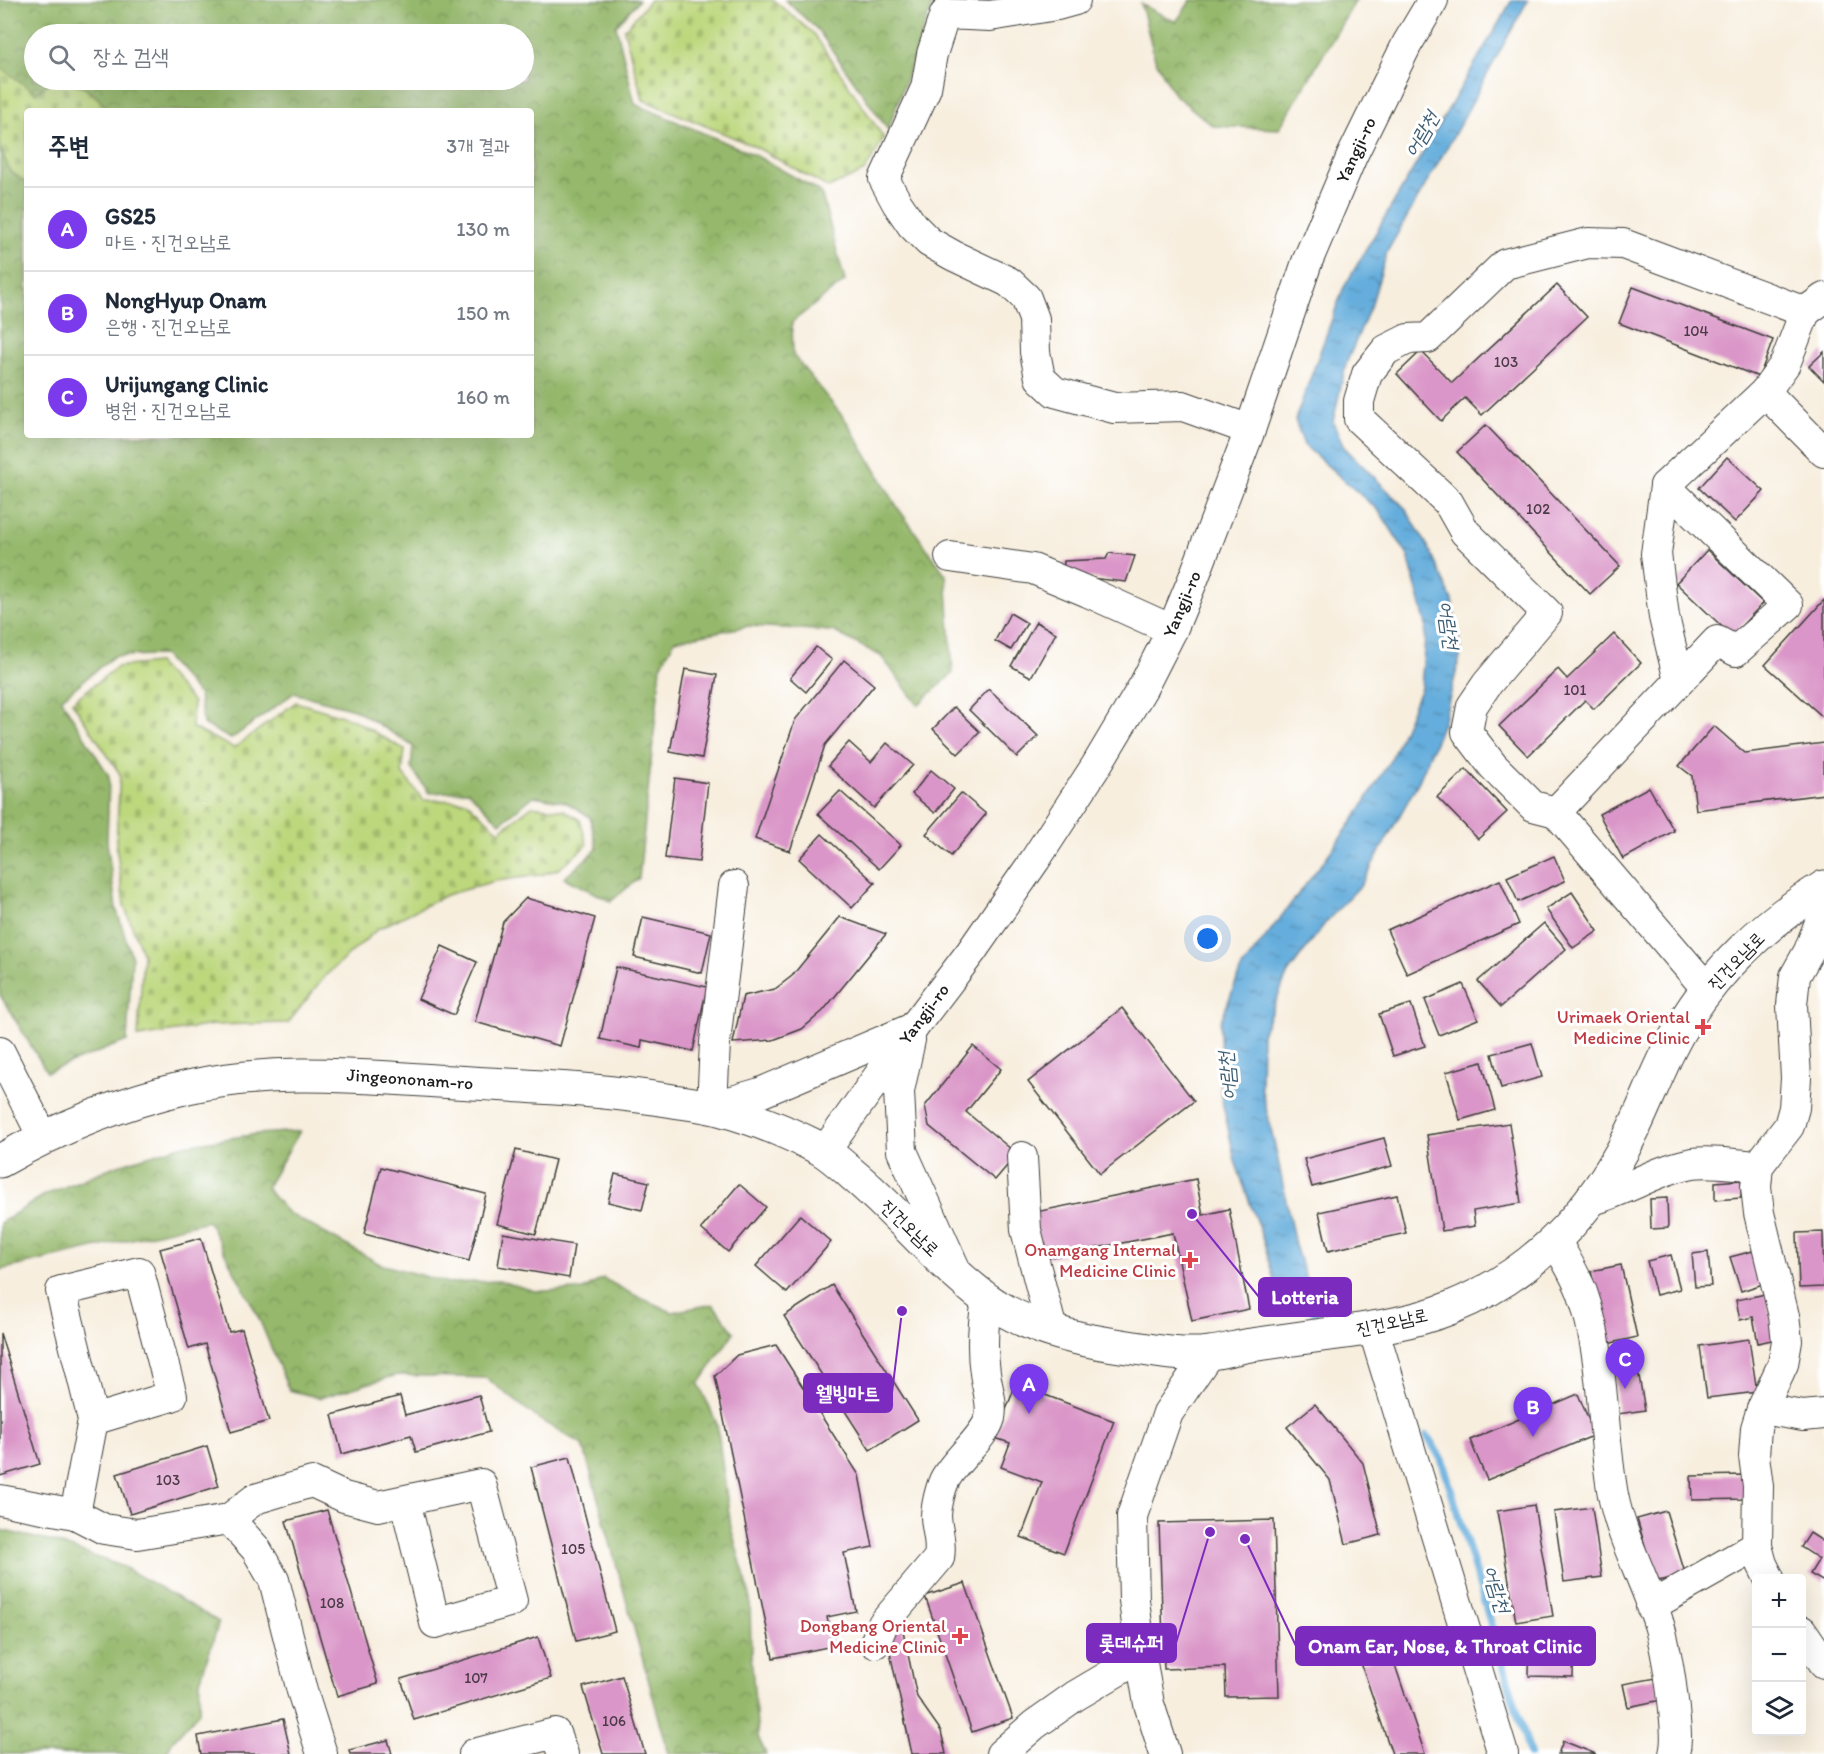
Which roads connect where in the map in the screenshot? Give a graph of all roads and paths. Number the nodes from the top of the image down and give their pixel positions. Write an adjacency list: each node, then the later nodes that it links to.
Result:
1 (1075, 0): 5 (street)
2 (1433, 0): 5 (street, Yangji-ro)
3 (1815, 305): 4 (street); 11 (street)
4 (1765, 392): 6 (street); 7 (street)
5 (1250, 430): 9 (street, Yangji-ro)
6 (1824, 452)
7 (1665, 486): 10 (street); 10 (street)
8 (950, 557): 9 (street)
9 (1172, 630): 16 (street, Yangji-ro)
10 (1679, 681): 11 (street)
11 (1556, 812): 15 (street)
12 (734, 886): 18 (street)
13 (1824, 887): 15 (main road, 진건오남로)
14 (1824, 912): 23 (street)
15 (1707, 989): 24 (main road, 진건오남로)
16 (913, 1028): 18 (street); 20 (street, Yangji-ro); 26 (street)
17 (0, 1052): 19 (street)
18 (712, 1107): 19 (main road, Jingeononam-ro); 20 (main road, Jingeononam-ro)
19 (44, 1139): 22 (main road, Jingeononam-ro)
20 (825, 1151): 26 (main road, 진건오남로)
21 (1022, 1157): 29 (street)
22 (0, 1161)
23 (1758, 1166): 24 (street); 31 (street)
24 (1592, 1200): 25 (main road, 진건오남로)
25 (1555, 1239): 28 (main road, 진건오남로); 40 (street)
26 (958, 1275): 27 (main road, 진건오남로)
27 (987, 1299): 29 (main road, 진건오남로); 42 (street)
28 (1373, 1328): 30 (main road, 진건오남로); 50 (street)
29 (1052, 1330): 30 (main road, 진건오남로)
30 (1209, 1353): 43 (street)
31 (1762, 1409): 32 (street); 38 (street)
32 (1824, 1414)
33 (93, 1420): 33 (street); 36 (street)
34 (0, 1500): 36 (street)
35 (405, 1501): 37 (street)
36 (75, 1514): 37 (street)
37 (229, 1519): 45 (street)
38 (1757, 1546): 39 (street); 40 (street)
39 (1767, 1574)
40 (1651, 1606): 51 (street)
41 (1806, 1637): 44 (street)
42 (875, 1643)
43 (1141, 1657): 48 (street); 49 (street)
44 (1824, 1663)
45 (322, 1754)
46 (474, 1754): 47 (street)
47 (563, 1754)
48 (1001, 1754)
49 (1165, 1754)
50 (1503, 1754)
51 (1674, 1754)

